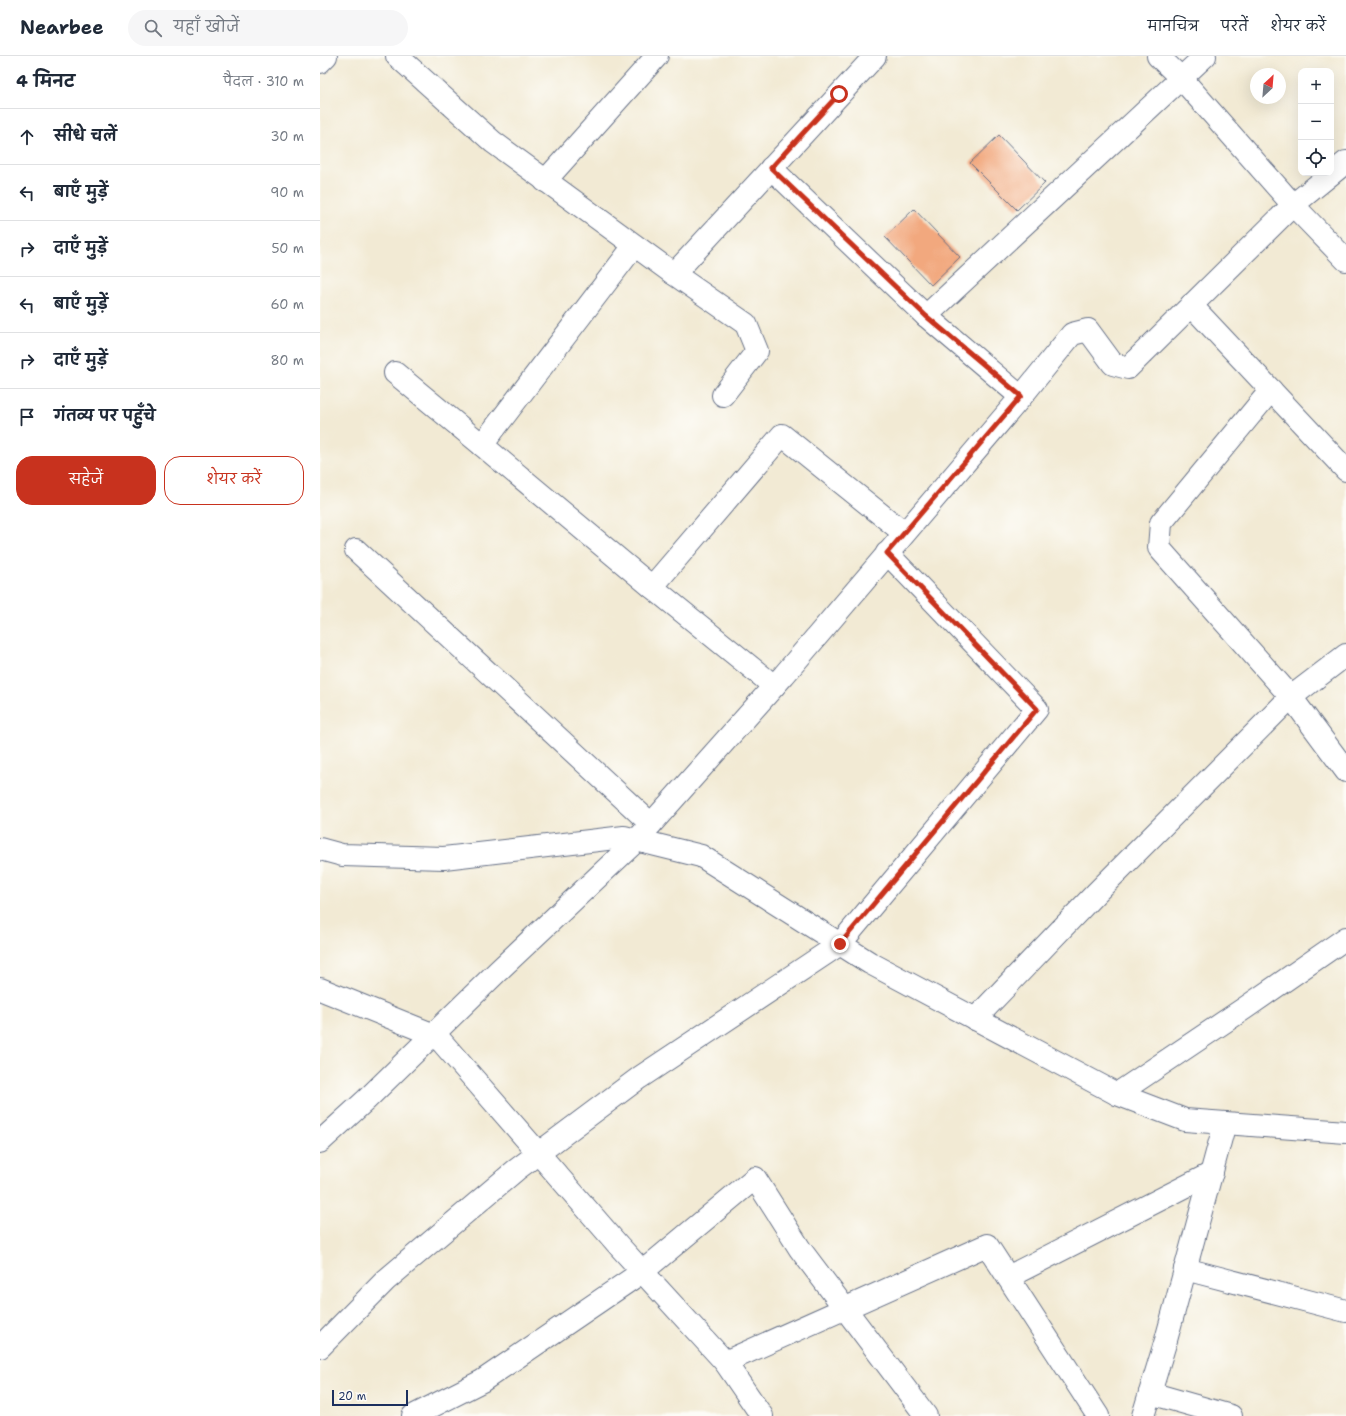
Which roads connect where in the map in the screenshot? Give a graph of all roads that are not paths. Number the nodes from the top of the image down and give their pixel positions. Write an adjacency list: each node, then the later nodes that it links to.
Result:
1 (326, 56): 7 (street)
2 (397, 56): 11 (street)
3 (657, 56): 11 (street)
4 (875, 56): 10 (street)
5 (1158, 56): 8 (street)
6 (1205, 56): 8 (street)
7 (320, 62)
8 (1182, 79): 12 (street); 17 (street)
9 (1346, 162): 12 (street)
10 (771, 168): 15 (street); 17 (street)
11 (545, 180): 13 (street)
12 (1293, 206): 14 (street); 16 (street)
13 (634, 246): 15 (street); 22 (street)
14 (1346, 260)
15 (674, 274): 20 (street)
16 (1191, 305): 19 (street); 21 (street)
17 (926, 316): 21 (street)
18 (395, 373): 22 (street)
19 (1271, 390): 23 (street); 30 (street)
20 (723, 395)
21 (1021, 396): 24 (street)
22 (482, 445): 27 (street)
23 (1346, 470)
24 (904, 534): 26 (street); 27 (street)
25 (356, 550): 32 (street)
26 (887, 553): 29 (street); 36 (street)
27 (652, 587): 29 (street)
28 (1346, 655): 30 (street)
29 (774, 686): 32 (street)
30 (1292, 697): 31 (street); 38 (street)
31 (1346, 771)
32 (651, 824): 33 (street)
33 (636, 841): 34 (street); 36 (street); 39 (street)
34 (320, 849)
35 (1346, 938): 40 (street)
36 (840, 944): 38 (street); 44 (street)
37 (320, 989): 39 (street)
38 (975, 1019): 40 (street)
39 (434, 1033): 43 (street); 44 (street)
40 (1117, 1094): 41 (street)
41 (1225, 1123): 42 (street); 45 (street)
42 (1346, 1132)
43 (320, 1142)
44 (539, 1153): 47 (street); 51 (street)
45 (1212, 1173): 46 (street); 48 (street)
46 (1185, 1269): 50 (street); 53 (street)
47 (642, 1272): 49 (street); 52 (street); 54 (street)
48 (1008, 1277): 49 (street); 57 (street)
49 (845, 1307): 52 (street); 56 (street)
50 (1346, 1311)
51 (320, 1347)
52 (725, 1362): 55 (street)
53 (1150, 1393): 58 (street); 59 (street)
54 (413, 1416)
55 (762, 1416)
56 (926, 1416)
57 (1098, 1416)
58 (1143, 1416)
59 (1231, 1416)

